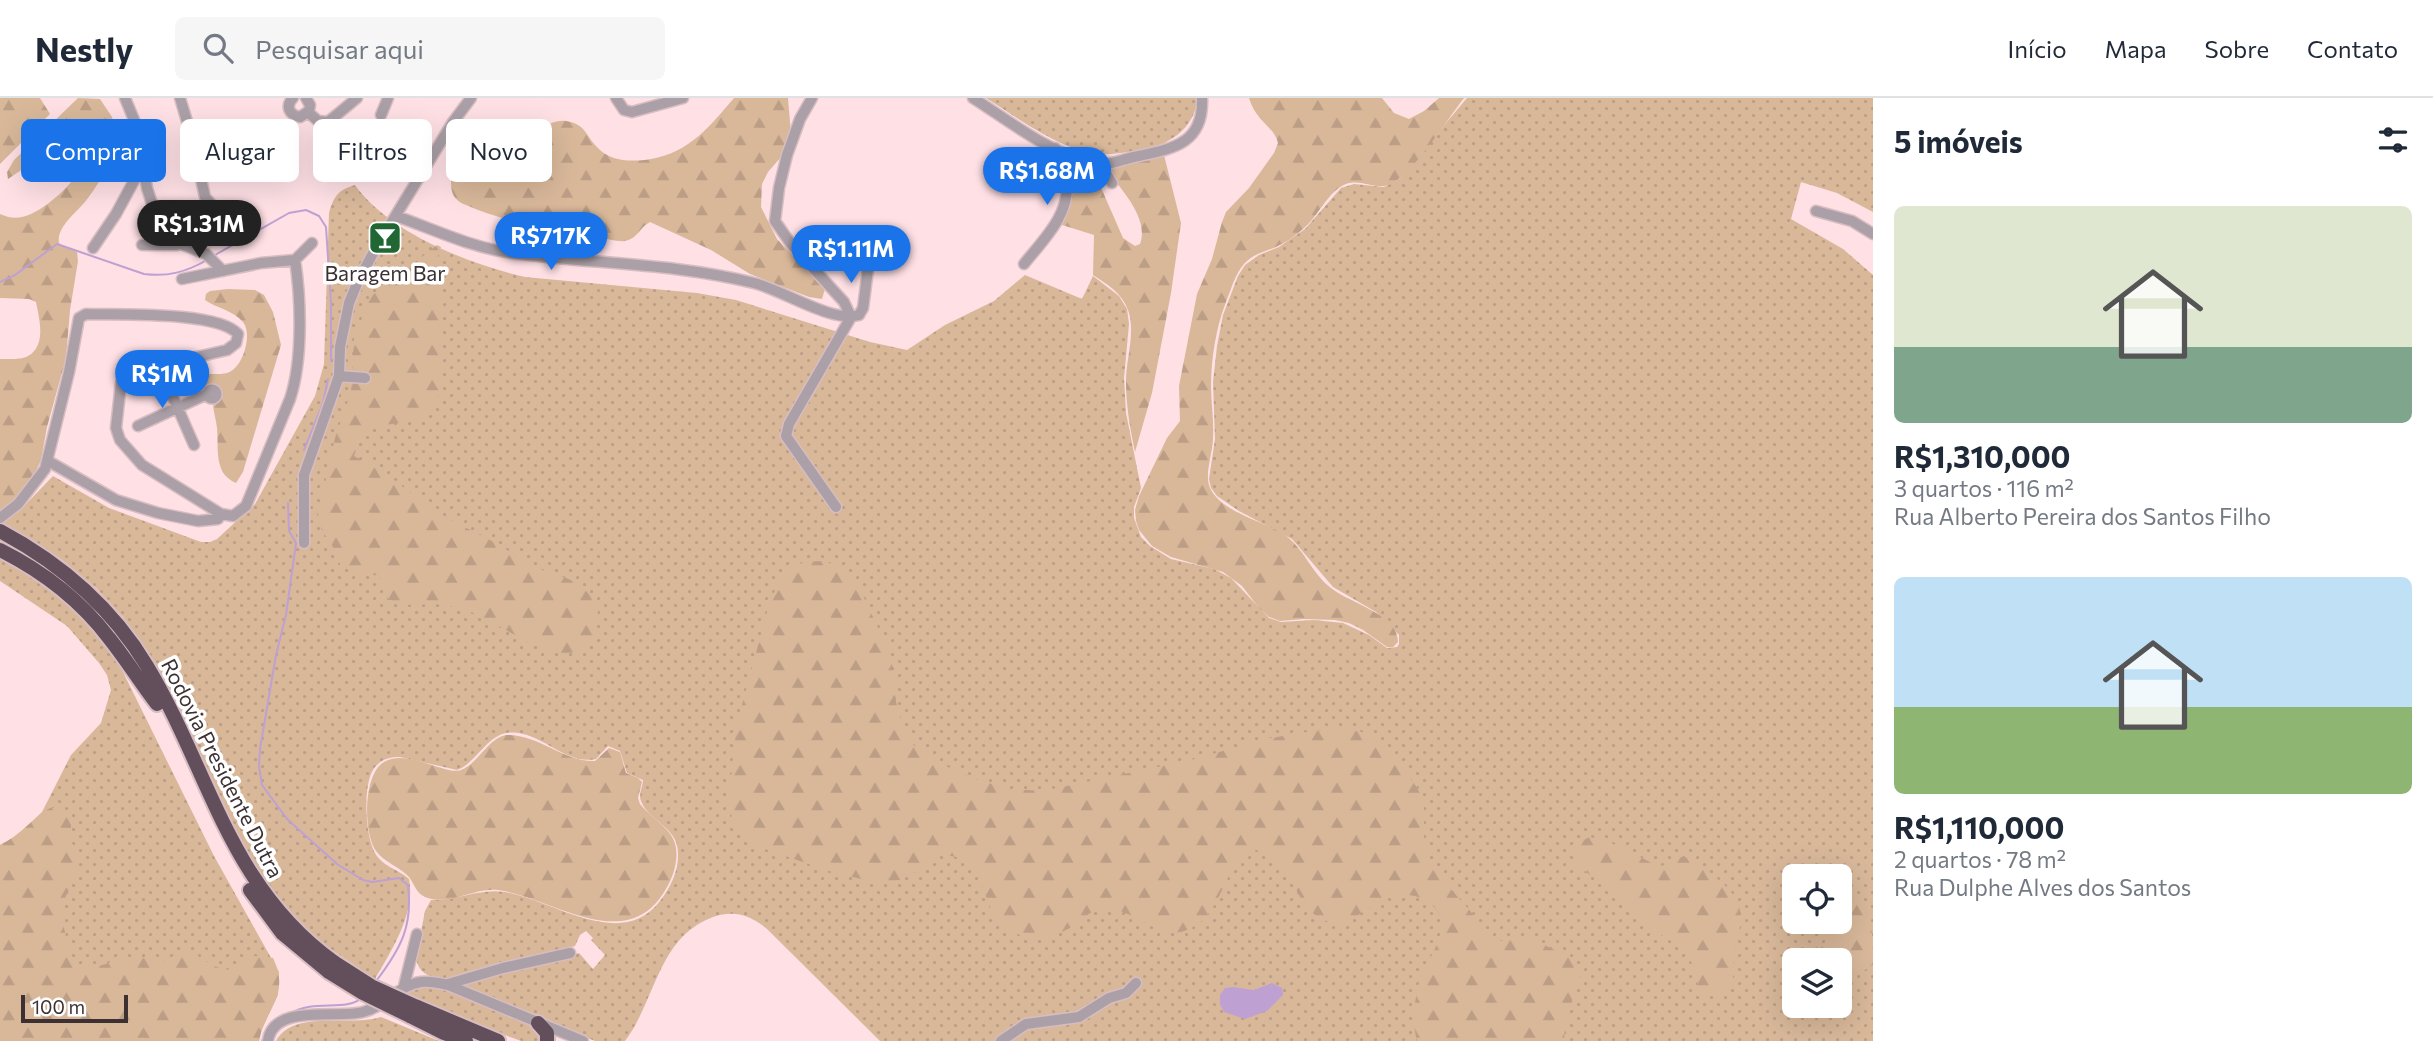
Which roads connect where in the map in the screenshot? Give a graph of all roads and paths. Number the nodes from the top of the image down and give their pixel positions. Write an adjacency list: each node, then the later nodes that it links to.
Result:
1 (125, 98): 15 (street)
2 (180, 98): 21 (street)
3 (293, 98): 13 (street)
4 (306, 98): 13 (street)
5 (357, 98): 13 (street)
6 (388, 98): 14 (street)
7 (471, 98): 23 (street)
8 (683, 98): 12 (street)
9 (812, 98): 38 (street)
10 (973, 98): 16 (street)
11 (1202, 98): 17 (street)
12 (619, 103)
13 (308, 112)
14 (381, 115)
15 (134, 119)
16 (1055, 148): 17 (street); 33 (street)
17 (1101, 165): 20 (street)
18 (133, 182): 30 (street)
19 (146, 182): 24 (street)
20 (1112, 183)
21 (223, 207)
22 (1816, 211): 25 (street)
23 (396, 216): 38 (street); 40 (street)
24 (160, 229): 27 (street); 29 (street)
25 (1873, 234)
26 (312, 243): 31 (street)
27 (182, 244): 29 (street); 34 (street)
28 (142, 245): 29 (street)
29 (155, 245)
30 (93, 248)
31 (295, 260): 32 (street); 37 (street)
32 (273, 262): 34 (street); 37 (street)
33 (1024, 264)
34 (221, 269): 36 (street)
35 (868, 269): 38 (street)
36 (182, 279)
37 (299, 281): 48 (street)
38 (851, 317): 47 (street)
39 (158, 363): 43 (street); 46 (street); 48 (street)
40 (339, 376): 41 (street); 52 (street)
41 (365, 378)
42 (207, 394): 43 (street)
43 (178, 408): 44 (street); 45 (street)
44 (138, 426)
45 (194, 445)
46 (48, 461): 48 (street); 49 (street)
47 (836, 507)
48 (221, 514)
49 (0, 518)
50 (0, 531): 57 (highway, Rodovia Presidente Dutra)
51 (0, 541): 54 (highway, Rodovia Presidente Dutra)
52 (304, 543)
53 (0, 550): 54 (highway)
54 (157, 704): 57 (highway, Rodovia Presidente Dutra)
55 (416, 934): 60 (street)
56 (570, 953): 59 (street)
57 (332, 967): 61 (highway, Rodovia Presidente Dutra, bridge)
58 (1136, 983): 68 (street)
59 (448, 985): 60 (street); 62 (street)
60 (403, 990): 63 (street)
61 (413, 1011): 64 (highway, Rodovia Presidente Dutra); 65 (highway, Rodovia Presidente Dutra)
62 (538, 1023): 66 (highway); 67 (street)
63 (268, 1041)
64 (466, 1041)
65 (498, 1041)
66 (547, 1041)
67 (583, 1041)
68 (1001, 1041)

